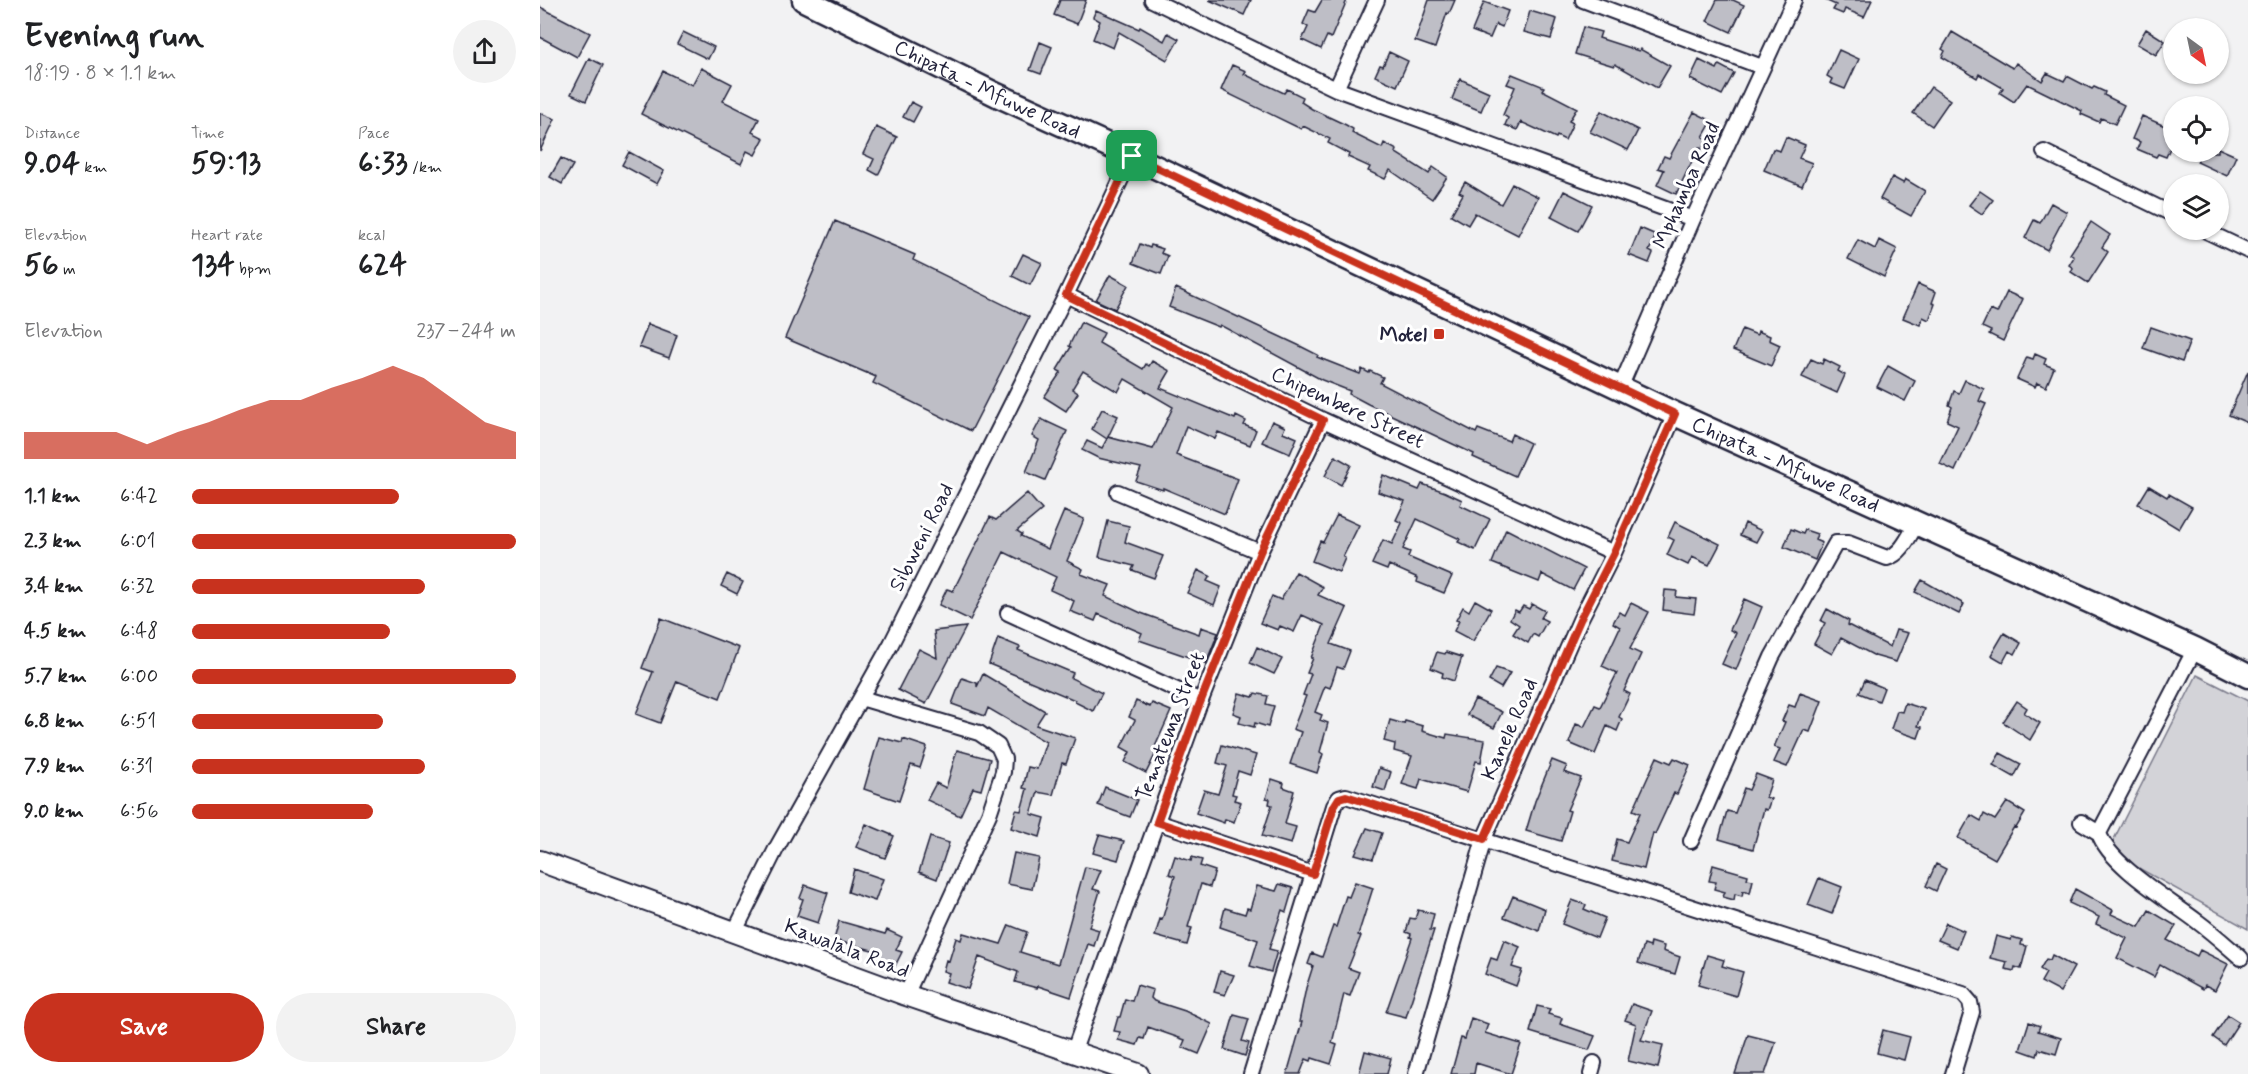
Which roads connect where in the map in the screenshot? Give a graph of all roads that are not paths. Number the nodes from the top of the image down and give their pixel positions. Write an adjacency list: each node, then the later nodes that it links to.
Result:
1 (804, 0): 10 (main road, Chipata - Mfuwe Road)
2 (1152, 0): 6 (street)
3 (1377, 0): 8 (street)
4 (1583, 0): 7 (street)
5 (1794, 0): 7 (street, Mphamba Road)
6 (1176, 6): 8 (street)
7 (1762, 68): 12 (street, Mphamba Road)
8 (1336, 89): 12 (street)
9 (2044, 152): 11 (street)
10 (1132, 156): 15 (street, Sibweni Road); 16 (main road, Chipata - Mfuwe Road)
11 (2163, 210)
12 (1693, 219): 16 (street, Mphamba Road)
13 (2225, 240): 14 (street)
14 (2248, 251)
15 (1066, 295): 18 (street, Chipembere Street); 26 (street, Sibweni Road)
16 (1620, 388): 17 (main road, Chipata - Mfuwe Road)
17 (1675, 414): 20 (main road, Chipata - Mfuwe Road); 22 (street, Kanele Road)
18 (1323, 420): 21 (street, Tematema Street); 22 (street, Chipembere Street)
19 (1118, 492): 21 (street)
20 (1917, 523): 24 (main road, Chipata - Mfuwe Road); 32 (street)
21 (1260, 552): 27 (street, Tematema Street)
22 (1614, 553): 31 (street, Kanele Road)
23 (1008, 613): 27 (street)
24 (2195, 649): 25 (main road, Chipata - Mfuwe Road); 30 (street)
25 (2248, 676)
26 (861, 698): 35 (street, Sibweni Road); 37 (street)
27 (1201, 701): 28 (street, Tematema Street)
28 (1157, 822): 34 (street); 38 (street, Tematema Street)
29 (2081, 822): 30 (street)
30 (2099, 833): 36 (street)
31 (1484, 839): 34 (street); 41 (street, Kanele Road); 42 (street)
32 (1691, 841)
33 (540, 861): 35 (street, Kawalala Road)
34 (1313, 874): 40 (street)
35 (735, 931): 37 (street, Kawalala Road)
36 (2241, 958)
37 (906, 995): 38 (street, Kawalala Road)
38 (1072, 1053): 39 (street, Kawalala Road)
39 (1138, 1074)
40 (1251, 1074)
41 (1416, 1074)
42 (1953, 1074)

